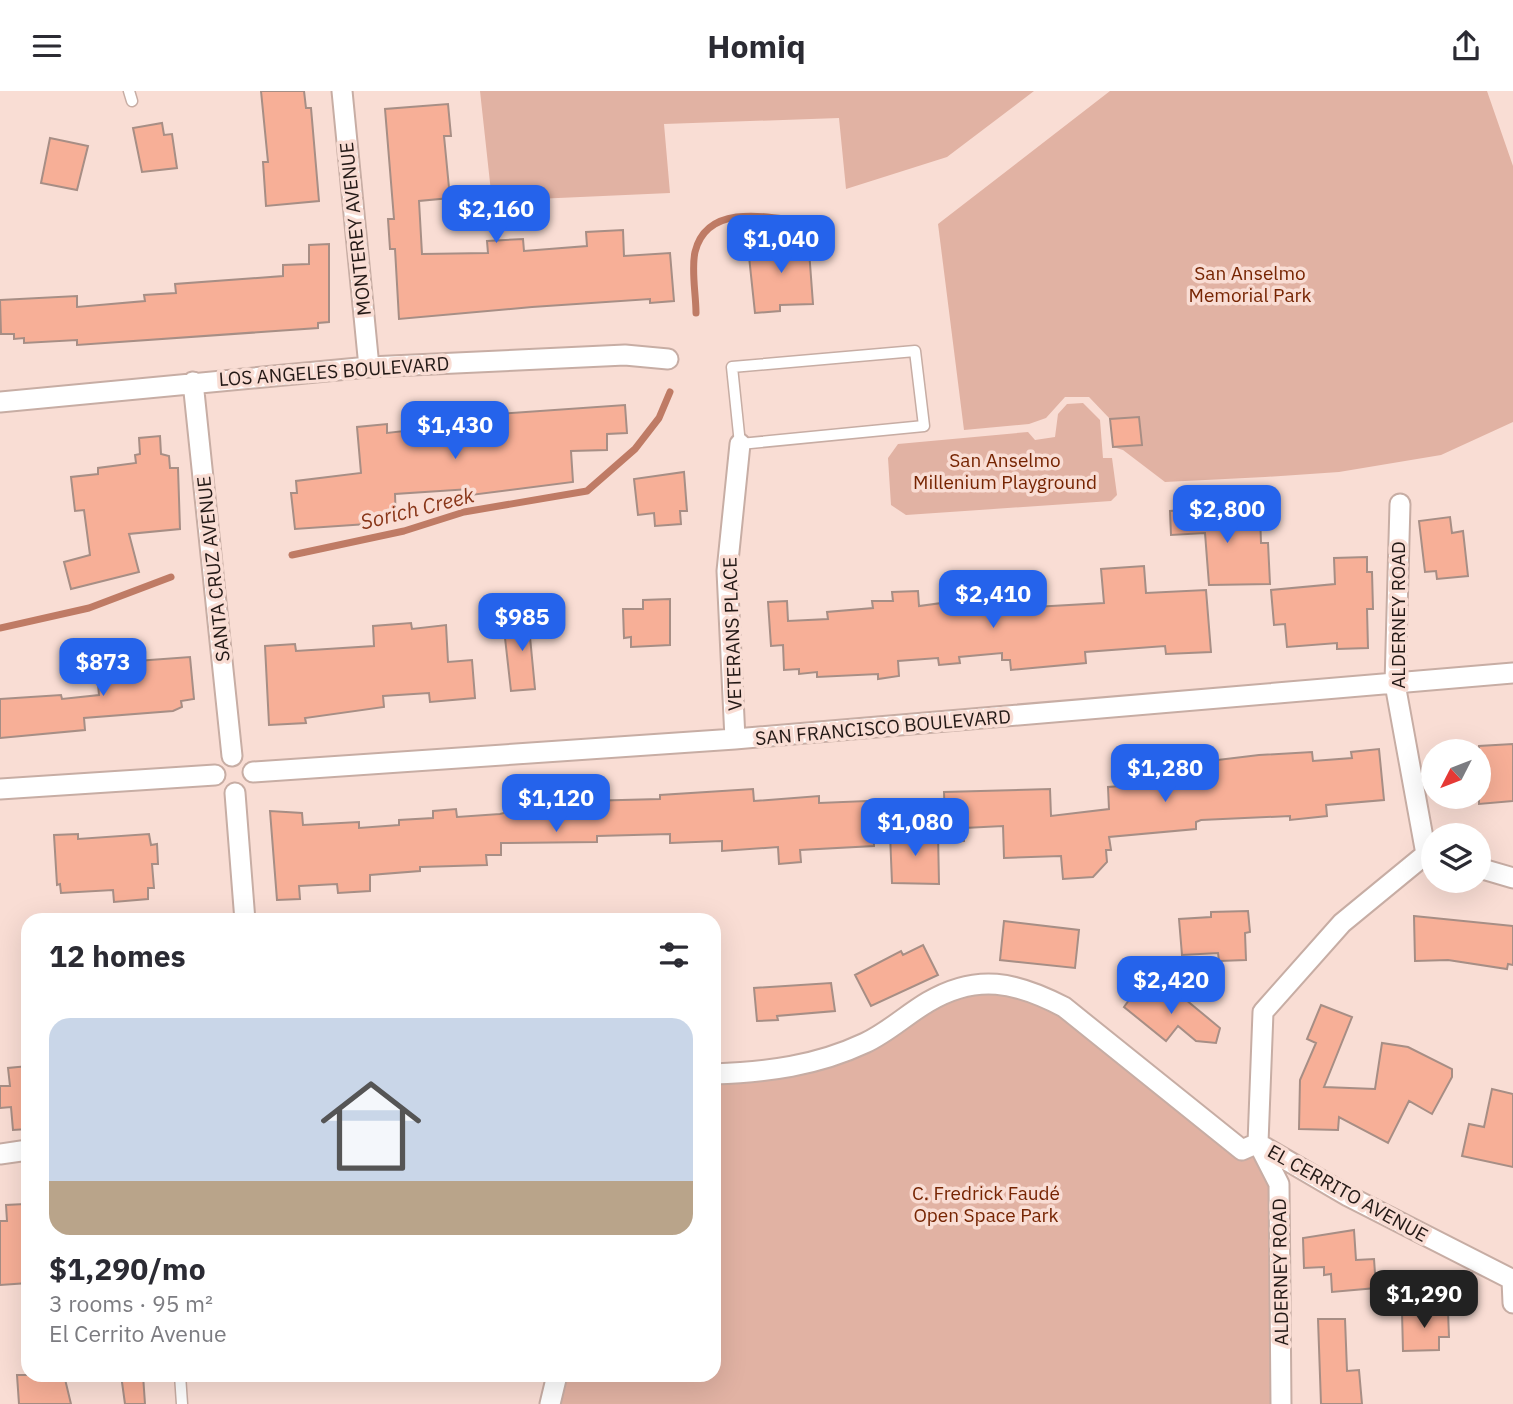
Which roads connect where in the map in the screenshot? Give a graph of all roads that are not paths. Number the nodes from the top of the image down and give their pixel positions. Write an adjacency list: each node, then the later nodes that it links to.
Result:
1 (342, 91): 3 (street, MONTEREY AVENUE)
2 (668, 359): 3 (street, LOS ANGELES BOULEVARD)
3 (369, 367): 4 (street, LOS ANGELES BOULEVARD)
4 (193, 382): 5 (street, LOS ANGELES BOULEVARD); 11 (street, SANTA CRUZ AVENUE)
5 (0, 402)
6 (740, 445): 6 (lane); 10 (street, VETERANS PLACE)
7 (1400, 504): 9 (street, ALDERNEY ROAD)
8 (1513, 673): 9 (street, SAN FRANCISCO BOULEVARD)
9 (1395, 684): 10 (street, SAN FRANCISCO BOULEVARD); 16 (street, ALDERNEY ROAD)
10 (735, 739): 12 (street, SAN FRANCISCO BOULEVARD)
11 (232, 756): 12 (street); 13 (street)
12 (253, 772): 15 (street)
13 (215, 775): 14 (street); 15 (street)
14 (0, 789)
15 (234, 793): 20 (street)
16 (1423, 823)
17 (1421, 862): 22 (street, ALDERNEY ROAD)
18 (1491, 872): 19 (street)
19 (1513, 878)
20 (244, 913)
21 (721, 1073): 22 (street)
22 (1258, 1143): 25 (street, EL CERRITO AVENUE); 31 (street, ALDERNEY ROAD)
23 (21, 1151): 24 (street)
24 (0, 1154)
25 (1512, 1280): 26 (street)
26 (1513, 1303)
27 (181, 1382): 29 (lane)
28 (556, 1382): 30 (street)
29 (183, 1404)
30 (551, 1404)
31 (1281, 1404)

